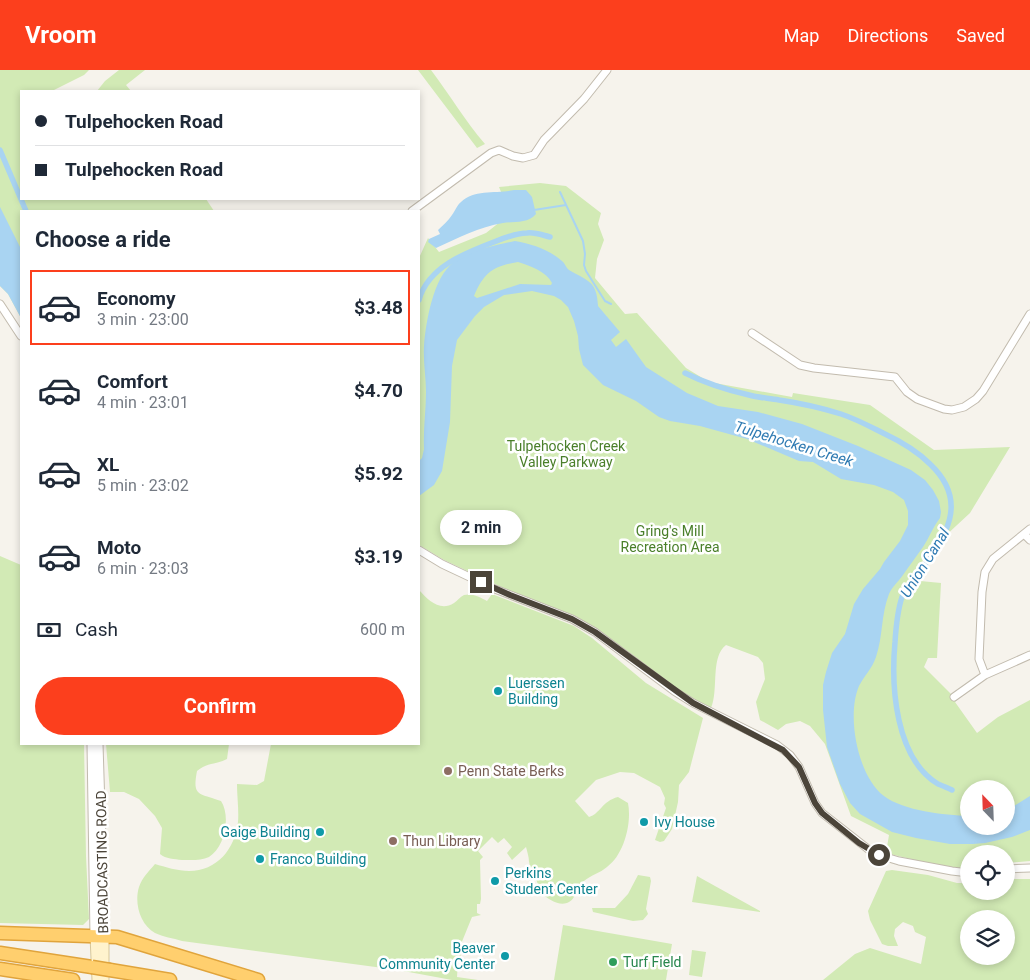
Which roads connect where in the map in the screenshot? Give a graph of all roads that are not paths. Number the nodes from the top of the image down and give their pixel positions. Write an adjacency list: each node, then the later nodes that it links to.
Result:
1 (607, 70): 2 (street)
2 (413, 210)
3 (0, 304): 6 (street)
4 (1030, 314): 5 (street)
5 (752, 333)
6 (20, 334)
7 (1027, 531): 8 (street); 11 (street)
8 (1030, 540)
9 (420, 551): 17 (street)
10 (1030, 655): 11 (street)
11 (985, 675): 12 (street)
12 (954, 697)
13 (92, 745): 19 (street, BROADCASTING ROAD)
14 (98, 745): 19 (street, BROADCASTING ROAD)
15 (1030, 868): 16 (street)
16 (1015, 869)
17 (960, 871)
18 (0, 932): 19 (highway)
19 (100, 936): 22 (main road, BROADCASTING ROAD); 24 (main road, BROADCASTING ROAD); 26 (highway)
20 (0, 953): 22 (highway, bridge)
21 (0, 969): 23 (highway)
22 (107, 975): 25 (highway)
23 (74, 980)
24 (97, 980)
25 (170, 980)
26 (258, 980)

